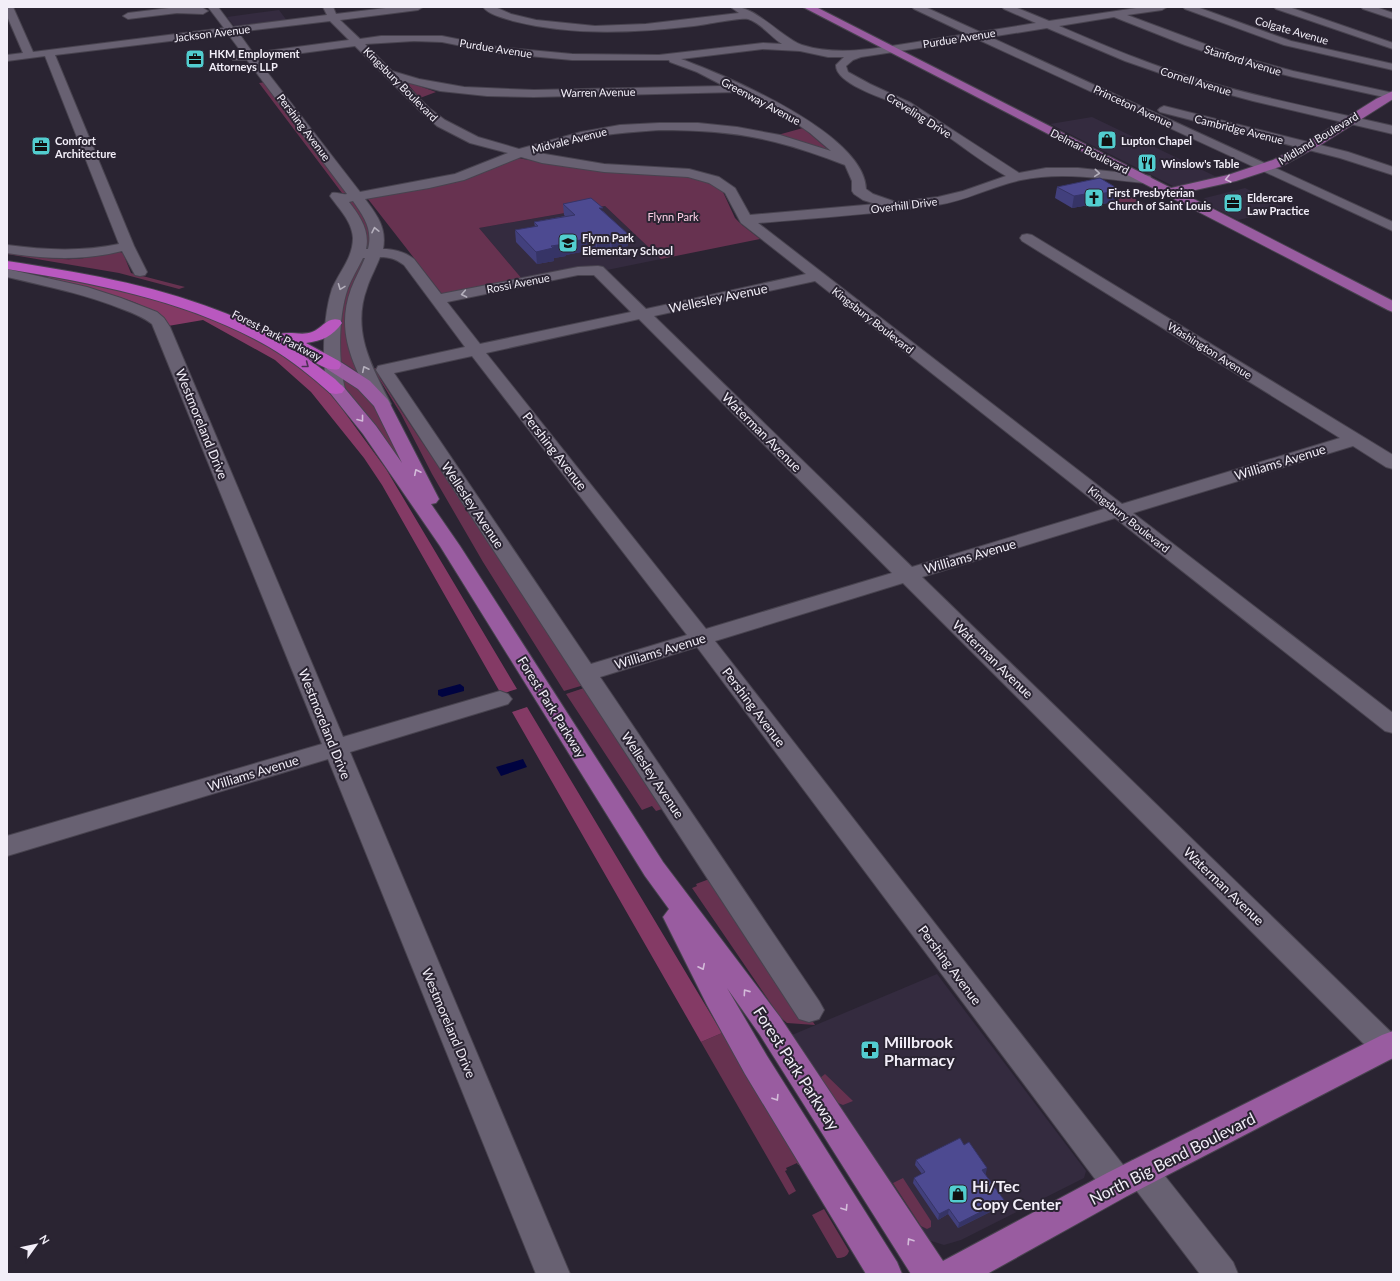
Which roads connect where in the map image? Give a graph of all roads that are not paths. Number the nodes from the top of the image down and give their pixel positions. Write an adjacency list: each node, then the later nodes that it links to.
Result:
1 (8, 7): 39 (street)
2 (187, 7): 15 (street)
3 (418, 7): 16 (street, Jackson Avenue)
4 (488, 7): 20 (street)
5 (735, 7): 20 (street)
6 (808, 7): 35 (main road, Delmar Boulevard)
7 (917, 7): 28 (street, Princeton Avenue)
8 (1007, 7): 23 (street, Cornell Avenue)
9 (1097, 7): 19 (street, Stanford Avenue)
10 (1162, 7): 19 (street, Purdue Avenue)
11 (1188, 7): 44 (street, Colgate Avenue)
12 (1279, 7): 33 (street)
13 (1366, 7): 21 (street)
14 (207, 8): 15 (street); 25 (street, Pershing Avenue); 26 (street)
15 (177, 10): 17 (street)
16 (390, 10): 18 (street, Jackson Avenue); 22 (street)
17 (126, 11): 30 (street)
18 (331, 12): 25 (street, Jackson Avenue); 31 (street, Kingsbury Boulevard)
19 (1115, 14): 23 (street, Purdue Avenue); 51 (street, Stanford Avenue)
20 (749, 15): 27 (street)
21 (1393, 16)
22 (400, 20)
23 (1048, 24): 28 (street, Purdue Avenue); 55 (street, Cornell Avenue)
24 (412, 27): 29 (street)
25 (231, 30): 26 (street, Jackson Avenue); 40 (street, Pershing Avenue)
26 (218, 32): 30 (street, Jackson Avenue); 42 (street)
27 (777, 35): 32 (street, Purdue Avenue); 34 (street)
28 (978, 35): 35 (street, Purdue Avenue); 48 (street, Princeton Avenue)
29 (442, 39): 31 (street, Purdue Avenue); 43 (street, Purdue Avenue)
30 (145, 41): 37 (street, Jackson Avenue)
31 (358, 42): 40 (street, Purdue Avenue); 46 (street, Kingsbury Boulevard)
32 (755, 46): 34 (street, Purdue Avenue); 36 (street, Purdue Avenue)
33 (1393, 46)
34 (800, 48): 38 (street, Purdue Avenue)
35 (890, 49): 38 (street, Purdue Avenue); 66 (main road, Delmar Boulevard)
36 (720, 52): 43 (street, Purdue Avenue); 47 (street, Greenway Avenue)
37 (49, 53): 39 (street, Jackson Avenue); 87 (street)
38 (858, 54): 74 (street, Creveling Drive)
39 (29, 55): 41 (street, Jackson Avenue)
40 (251, 56): 42 (street, Purdue Avenue); 79 (street, Pershing Avenue)
41 (7, 58)
42 (237, 58): 45 (street)
43 (659, 58): 47 (street, Greenway Avenue)
44 (1393, 67)
45 (246, 71)
46 (389, 72): 50 (street, Warren Avenue); 52 (street, Kingsbury Boulevard)
47 (706, 72): 49 (street, Greenway Avenue)
48 (1086, 85): 54 (street, Cambridge Avenue); 58 (street, Princeton Avenue)
49 (739, 89): 50 (street, Warren Avenue); 56 (street, Greenway Avenue)
50 (456, 91): 52 (street, Warren Avenue)
51 (1392, 95): 55 (main road, Midland Boulevard)
52 (424, 98): 65 (street, Kingsbury Boulevard)
53 (1381, 117): 57 (main road, Midland Boulevard)
54 (1197, 118): 58 (street); 63 (street, Cambridge Avenue)
55 (1350, 120): 57 (street, Cornell Avenue); 63 (main road, Midland Boulevard)
56 (801, 121): 61 (street, Midvale Avenue); 68 (street, Greenway Avenue)
57 (1369, 124): 59 (street, Cornell Avenue); 60 (main road, Midland Boulevard)
58 (1173, 125): 69 (street, Princeton Avenue)
59 (1393, 130)
60 (1358, 132)
61 (756, 133): 65 (street, Midvale Avenue); 68 (street, Midvale Avenue)
62 (1341, 144): 64 (main road, Midland Boulevard)
63 (1309, 146): 64 (street, Cambridge Avenue); 69 (main road, Midland Boulevard)
64 (1329, 151): 67 (main road, Midland Boulevard); 71 (street, Cambridge Avenue)
65 (520, 153): 79 (street, Midvale Avenue); 83 (street, Kingsbury Boulevard)
66 (1094, 153): 72 (street, Overhill Drive); 75 (main road, Delmar Boulevard)
67 (1315, 160)
68 (850, 163): 76 (street, Greenway Avenue)
69 (1265, 168): 73 (street, Princeton Avenue); 77 (main road, Midland Boulevard, one-way to 77)
70 (1295, 169): 73 (main road, Midland Boulevard)
71 (1393, 171)
72 (1058, 172): 74 (street, Overhill Drive); 75 (street, Overhill Drive, one-way to 75)
73 (1282, 175): 80 (main road, Midland Boulevard); 84 (street, Princeton Avenue)
74 (1016, 177): 81 (street, Overhill Drive)
75 (1145, 179): 77 (main road, Delmar Boulevard)
76 (859, 191): 81 (street); 82 (street)
77 (1169, 192): 80 (main road, Delmar Boulevard)
78 (336, 193): 79 (street, Midvale Avenue); 89 (street, Pershing Avenue)
79 (356, 196): 89 (street, Pershing Avenue, one-way to 79)
80 (1185, 199): 97 (main road, Delmar Boulevard)
81 (898, 206): 82 (street, Overhill Drive)
82 (832, 213): 83 (street, Overhill Drive); 85 (street)
83 (746, 220): 85 (street, Kingsbury Boulevard)
84 (1393, 227)
85 (789, 238): 95 (street, Kingsbury Boulevard)
86 (1027, 238): 105 (street, Washington Avenue)
87 (127, 246): 88 (street); 93 (street)
88 (7, 249)
89 (366, 254): 96 (street, Pershing Avenue); 99 (street, Pershing Avenue, one-way to 99); 104 (street, Pershing Avenue, one-way to 89)
90 (7, 258): 100 (highway, Forest Park Parkway)
91 (7, 265): 103 (highway, Forest Park Parkway, one-way to 103)
92 (598, 270): 96 (street, Rossi Avenue, one-way to 96); 98 (street, Waterman Avenue)
93 (140, 272)
94 (7, 273): 114 (street, Westmoreland Drive)
95 (818, 276): 98 (street, Wellesley Avenue); 107 (street, Kingsbury Boulevard)
96 (437, 299): 101 (street, Pershing Avenue)
97 (1393, 307)
98 (642, 314): 101 (street, Wellesley Avenue); 109 (street, Waterman Avenue)
99 (334, 323): 100 (highway); 102 (street, Pershing Avenue)
100 (283, 336): 102 (highway, Forest Park Parkway)
101 (475, 349): 110 (street, Pershing Avenue); 111 (street, Wellesley Avenue)
102 (333, 364): 103 (street, Pershing Avenue); 104 (main road, Forest Park Parkway)
103 (336, 389): 108 (main road, Forest Park Parkway, one-way to 108)
104 (382, 404): 108 (main road, Forest Park Parkway, one-way to 104)
105 (1354, 440): 106 (street, Washington Avenue); 107 (street, Williams Avenue)
106 (1393, 463)
107 (1120, 512): 109 (street, Williams Avenue); 113 (street, Kingsbury Boulevard)
108 (450, 546): 116 (main road, Forest Park Parkway)
109 (906, 575): 110 (street, Williams Avenue); 118 (street, Waterman Avenue)
110 (701, 638): 111 (street, Williams Avenue); 119 (street, Pershing Avenue)
111 (586, 674): 117 (street, Wellesley Avenue)
112 (500, 699): 114 (street, Williams Avenue)
113 (1393, 724)
114 (335, 748): 115 (street, Williams Avenue); 120 (street, Westmoreland Drive)
115 (7, 846)
116 (654, 869): 121 (main road, Forest Park Parkway, one-way to 121); 122 (main road, Forest Park Parkway, one-way to 116)
117 (809, 1010)
118 (1390, 1046): 119 (main road, North Big Bend Boulevard)
119 (1130, 1178): 123 (main road, North Big Bend Boulevard); 124 (street, Pershing Avenue)
120 (553, 1274)
121 (885, 1274)
122 (931, 1274)
123 (953, 1274)
124 (1221, 1274)

